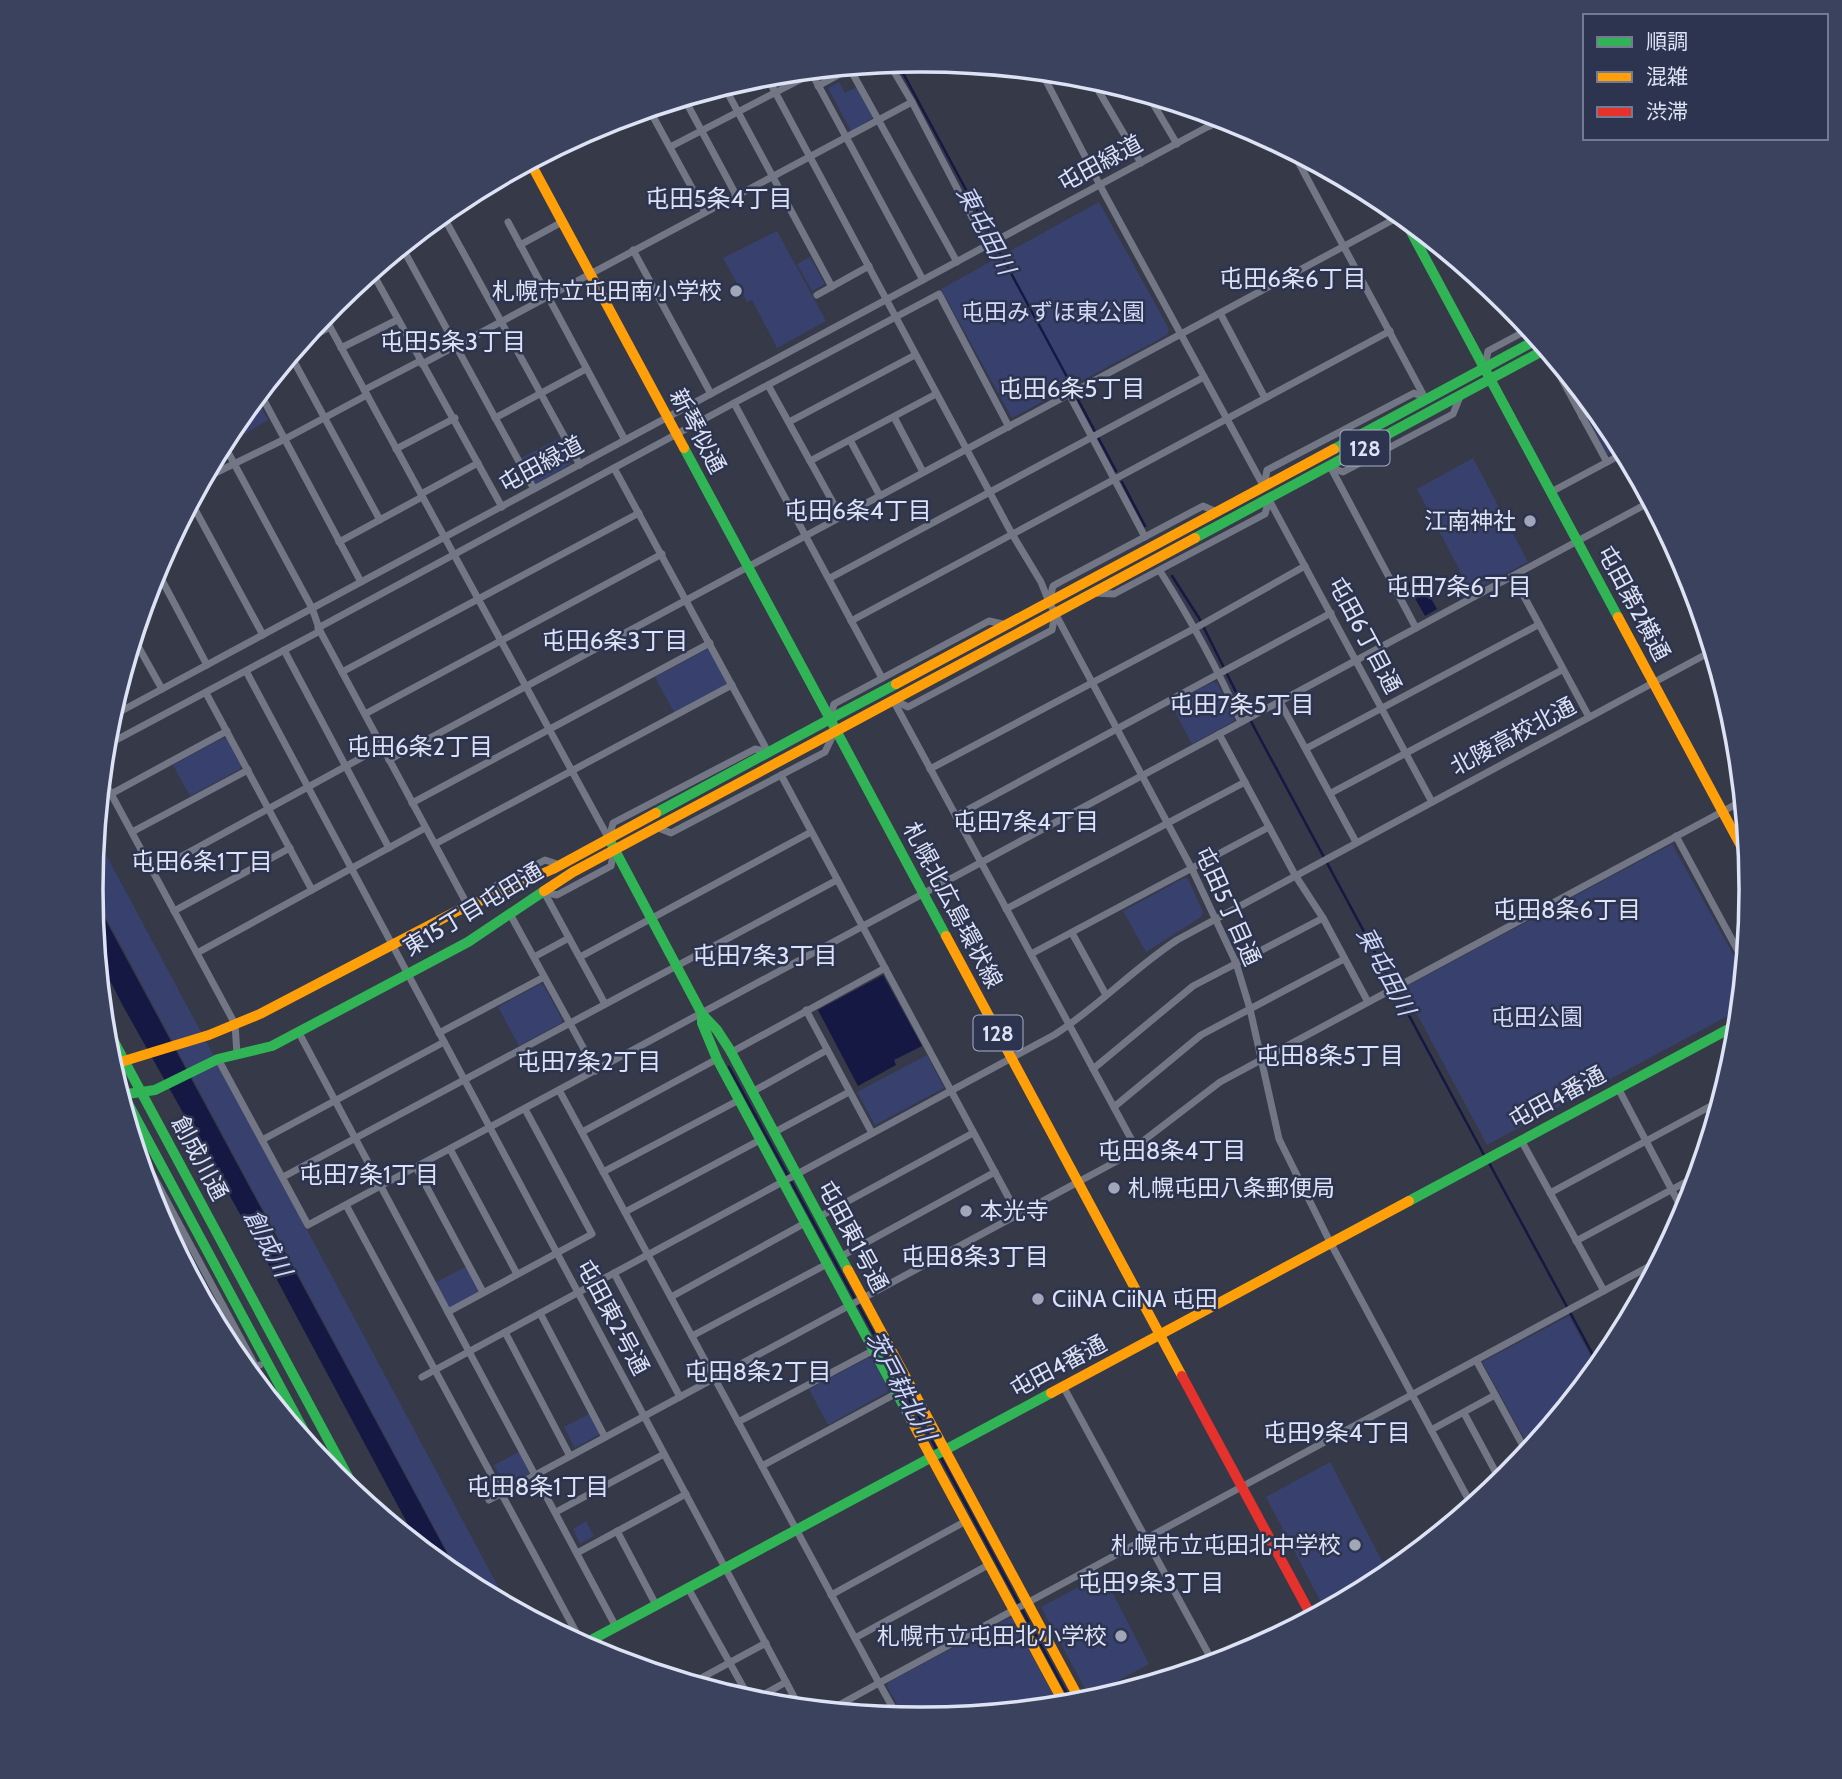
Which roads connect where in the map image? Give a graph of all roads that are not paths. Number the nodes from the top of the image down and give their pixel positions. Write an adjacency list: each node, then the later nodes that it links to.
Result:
1 (895, 73): 12 (street)
2 (855, 75): 17 (street)
3 (833, 77): 8 (street)
4 (814, 79): 8 (street)
5 (793, 82): 10 (street)
6 (1046, 82): 28 (street, 屯田6丁目通)
7 (772, 85): 10 (street, 屯田5丁目通)
8 (818, 86): 20 (street)
9 (1099, 91): 24 (street)
10 (776, 92): 15 (street); 23 (street, 屯田5丁目通)
11 (729, 95): 15 (street)
12 (912, 102): 17 (street); 36 (street)
13 (688, 106): 19 (street)
14 (1155, 106): 21 (street)
15 (738, 113): 19 (street); 27 (street)
16 (653, 117): 22 (street)
17 (879, 120): 20 (street); 41 (street)
18 (1210, 126): 21 (street, 屯田緑道)
19 (702, 131): 22 (street); 29 (street)
20 (846, 137): 23 (street); 45 (street)
21 (1177, 144): 24 (street, 屯田緑道)
22 (670, 147): 30 (street)
23 (811, 156): 27 (street); 42 (street, 屯田5丁目通)
24 (1141, 163): 28 (street, 屯田緑道)
25 (1300, 165): 38 (street)
26 (534, 169): 33 (main road, 新琴似通)
27 (772, 176): 29 (street); 46 (street)
28 (1099, 184): 36 (street, 屯田緑道); 57 (street, 屯田6丁目通)
29 (736, 195): 30 (street)
30 (705, 212): 39 (street)
31 (1391, 221): 38 (street)
32 (508, 222): 37 (street)
33 (562, 222): 37 (street); 43 (main road, 新琴似通)
34 (447, 224): 53 (street)
35 (1414, 238): 66 (main road, 屯田第2横通)
36 (991, 244): 41 (street, 屯田緑道)
37 (520, 245): 48 (street)
38 (1343, 247): 50 (street); 56 (street)
39 (633, 250): 43 (street); 75 (street)
40 (406, 255): 60 (street)
41 (957, 262): 45 (street, 屯田緑道)
42 (869, 266): 46 (street); 49 (street, 屯田5丁目通)
43 (589, 275): 48 (street); 87 (main road, 新琴似通)
44 (376, 280): 52 (street)
45 (923, 280): 49 (street, 屯田緑道)
46 (832, 286): 47 (street)
47 (817, 295)
48 (548, 296): 53 (street); 67 (street)
49 (887, 299): 51 (street, 屯田5丁目通); 75 (street, 屯田緑道)
50 (1220, 313): 57 (street); 77 (street)
51 (896, 317): 63 (street, 屯田5丁目通); 70 (street); 90 (street)
52 (397, 320): 61 (street); 64 (street)
53 (502, 321): 60 (street); 74 (street)
54 (330, 327): 55 (street); 61 (street)
55 (326, 329)
56 (1390, 331): 77 (street); 78 (street)
57 (1181, 334): 68 (street, 屯田6丁目通); 72 (street)
58 (1520, 334): 66 (street)
59 (1530, 343): 66 (main road, 128)
60 (456, 346): 64 (street); 86 (street)
61 (341, 348): 73 (street)
62 (1539, 354): 69 (main road, 128)
63 (915, 355): 76 (street, 屯田5丁目通); 89 (street)
64 (421, 363): 73 (street); 85 (street)
65 (294, 364): 84 (street)
66 (1485, 368): 69 (main road, 屯田第2横通); 78 (main road, 128)
67 (586, 369): 74 (street); 94 (street)
68 (1204, 377): 88 (street, 屯田6丁目通); 92 (street)
69 (1491, 380): 105 (main road, 128); 112 (main road, 屯田第2横通)
70 (768, 385): 80 (street); 89 (street)
71 (1566, 387): 83 (street)
72 (1074, 392): 90 (street); 92 (street)
73 (365, 393): 84 (street); 96 (street)
74 (541, 393): 86 (street); 104 (street)
75 (711, 394): 87 (street, 屯田緑道)
76 (936, 394): 82 (street); 97 (street, 屯田5丁目通)
77 (1265, 398): 88 (street)
78 (1426, 400): 110 (main road, 128)
79 (265, 402): 93 (street)
80 (734, 403): 91 (street); 125 (street)
81 (1586, 415): 83 (street)
82 (894, 417): 95 (street); 108 (street)
83 (1582, 417): 101 (street)
84 (324, 418): 93 (street); 123 (street)
85 (455, 418): 96 (street); 102 (street)
86 (495, 418): 111 (street)
87 (667, 418): 91 (main road, 新琴似通); 94 (street, 屯田緑道)
88 (1227, 418): 109 (street); 110 (street, 屯田6丁目通)
89 (789, 422): 100 (street)
90 (1009, 427): 97 (street)
91 (676, 435): 106 (street); 133 (main road, 新琴似通)
92 (1097, 435): 109 (street); 113 (street)
93 (283, 440): 103 (street); 129 (street)
94 (625, 440): 104 (street, 屯田緑道)
95 (850, 440): 100 (street); 115 (street)
96 (396, 449): 114 (street)
97 (966, 450): 108 (street); 113 (street, 屯田5丁目通)
98 (229, 455): 103 (street)
99 (1615, 458): 101 (street)
100 (810, 461): 122 (street)
101 (1607, 462): 112 (street)
102 (478, 463): 114 (street); 118 (street)
103 (234, 464): 107 (street); 143 (street)
104 (580, 465): 111 (street, 屯田緑道)
105 (1330, 466): 116 (main road, 128); 150 (street)
106 (614, 468): 121 (street); 131 (street)
107 (219, 471)
108 (923, 472): 115 (street)
109 (1114, 480): 124 (street); 127 (street)
110 (1264, 486): 116 (street, 屯田6丁目通); 120 (main road, 128)
111 (534, 489): 118 (street, 屯田緑道)
112 (1551, 492): 128 (main road, 屯田第2横通)
113 (990, 493): 124 (street, 屯田5丁目通); 136 (street)
114 (422, 496): 123 (street); 126 (street)
115 (880, 496): 122 (street)
116 (1269, 499): 132 (street, 屯田6丁目通); 134 (street); 139 (main road, 128)
117 (1642, 506): 128 (street)
118 (502, 507): 126 (street, 屯田緑道)
119 (196, 512): 152 (street)
120 (1217, 512): 127 (street); 142 (main road, 128)
121 (639, 513): 130 (street); 140 (street)
122 (841, 517): 125 (street)
123 (380, 520): 129 (street)
124 (1012, 534): 142 (street, 屯田5丁目通); 146 (street)
125 (805, 536): 133 (street); 136 (street)
126 (444, 537): 131 (street); 138 (street, 屯田緑道)
127 (1145, 537): 142 (street)
128 (1577, 541): 135 (street); 166 (main road, 屯田第2横通)
129 (339, 542): 138 (street)
130 (662, 554): 141 (street); 153 (street)
131 (454, 555): 140 (street); 151 (street)
132 (1305, 566): 144 (street, 屯田6丁目通); 149 (street)
133 (748, 567): 141 (street); 177 (main road, 新琴似通)
134 (1160, 571): 139 (street); 149 (street)
135 (1513, 576): 148 (street); 150 (street)
136 (830, 579): 146 (street)
137 (163, 582): 159 (street)
138 (361, 582): 143 (street, 屯田緑道)
139 (1094, 593): 145 (main road, 128)
140 (478, 600): 153 (street); 162 (street)
141 (687, 600): 154 (street); 168 (street)
142 (1049, 602): 145 (street, 屯田5丁目通); 147 (main road, 128)
143 (312, 608): 151 (street); 152 (street, 屯田緑道)
144 (1331, 613): 158 (street, 屯田6丁目通); 163 (street)
145 (1055, 614): 165 (street, 屯田5丁目通); 171 (main road, 128)
146 (851, 621): 164 (street)
147 (1006, 625): 164 (street); 177 (main road, 128)
148 (1538, 625): 160 (street); 173 (street)
149 (1200, 626): 163 (street); 165 (street)
150 (1416, 628): 158 (street)
151 (319, 629): 156 (street); 162 (street)
152 (263, 635): 159 (street, 屯田緑道)
153 (501, 640): 168 (street); 175 (street)
154 (710, 643): 167 (street); 180 (street)
155 (140, 650): 169 (street)
156 (284, 650): 161 (street); 190 (street)
157 (1704, 655): 166 (street, 北陵高校北通)
158 (1357, 660): 172 (street); 173 (street, 屯田6丁目通)
159 (207, 665): 169 (street, 屯田緑道)
160 (1562, 670): 176 (street); 188 (street)
161 (246, 671): 170 (street); 197 (street, 屯田東2号通)
162 (342, 672): 175 (street)
163 (1224, 672): 178 (street); 179 (street)
164 (882, 678): 177 (street)
165 (1091, 681): 179 (street, 屯田5丁目通); 191 (street)
166 (1653, 682): 176 (street, 北陵高校北通); 205 (main road, 屯田第2横通)
167 (732, 685): 187 (street); 193 (street)
168 (525, 687): 180 (street); 189 (street)
169 (162, 689): 174 (street, 屯田緑道)
170 (206, 693): 181 (street); 184 (street)
171 (893, 700): 182 (main road, 128); 191 (street)
172 (1280, 702): 178 (street); 186 (street)
173 (1382, 707): 186 (street); 188 (street, 屯田6丁目通)
174 (124, 710)
175 (365, 714): 185 (street)
176 (1590, 717): 201 (street, 北陵高校北通)
177 (830, 719): 182 (main road, 札幌北広島環状線 / 128); 187 (main road, 東15丁目屯田通)
178 (1246, 719): 183 (street)
179 (1116, 729): 195 (street, 屯田5丁目通); 206 (street)
180 (548, 730): 193 (street); 202 (street)
181 (227, 731): 192 (street); 200 (street)
182 (836, 731): 194 (street); 208 (main road, 東15丁目屯田通); 229 (main road, 札幌北広島環状線 / 128)
183 (1219, 734): 195 (street); 196 (street)
184 (117, 740)
185 (382, 747): 189 (street); 190 (street)
186 (1307, 748): 199 (street)
187 (768, 752): 215 (main road, 東15丁目屯田通)
188 (1407, 754): 199 (street); 201 (street, 屯田6丁目通)
189 (389, 760): 202 (street)
190 (345, 767): 197 (street); 219 (street)
191 (930, 769): 206 (street)
192 (248, 770): 204 (street); 211 (street)
193 (570, 771): 215 (street); 217 (street)
194 (781, 775): 208 (street); 212 (street)
195 (1142, 776): 207 (street, 屯田5丁目通); 221 (street)
196 (1245, 782): 207 (street); 209 (street)
197 (309, 787): 204 (street); 222 (street, 屯田東2号通)
198 (109, 791): 200 (street)
199 (1331, 793): 216 (street)
200 (111, 794): 211 (street)
201 (1432, 802): 216 (street, 北陵高校北通)
202 (412, 803): 210 (street)
203 (1734, 805): 205 (street)
204 (269, 809): 218 (street); 224 (street)
205 (1723, 811): 213 (street); 214 (main road, 屯田第2横通)
206 (956, 816): 221 (street)
207 (1167, 823): 223 (street, 屯田5丁目通); 231 (street)
208 (656, 827): 220 (main road, 東15丁目屯田通)
209 (1269, 827): 223 (street); 225 (street)
210 (425, 828): 217 (street); 219 (street)
211 (132, 832): 224 (street)
212 (811, 832): 226 (street); 234 (street)
213 (1676, 836): 241 (street); 253 (street)
214 (1737, 838)
215 (608, 839): 220 (main road, 屯田東1号通); 230 (main road, 東15丁目屯田通)
216 (1356, 842): 225 (street, 北陵高校北通)
217 (435, 845): 230 (street)
218 (290, 848): 227 (street); 232 (street)
219 (389, 848): 222 (street)
220 (614, 850): 228 (main road, 東15丁目屯田通); 234 (main road, 屯田東1号通)
221 (981, 862): 229 (street); 231 (street)
222 (353, 867): 227 (street); 240 (street, 屯田東2号通)
223 (1192, 869): 235 (street, 屯田5丁目通); 238 (street)
224 (153, 872): 232 (street)
225 (1295, 875): 235 (street); 236 (street)
226 (837, 880): 237 (street); 248 (street)
227 (312, 890): 242 (street)
228 (544, 892): 233 (main road, 東15丁目屯田通); 239 (street)
229 (923, 894): 237 (street); 269 (main road, 札幌北広島環状線 / 128)
230 (468, 906): 240 (main road, 東15丁目屯田通)
231 (1006, 909): 243 (street)
232 (174, 911): 242 (street)
233 (510, 914): 244 (street); 250 (main road, 東15丁目屯田通)
234 (651, 918): 245 (street); 248 (main road, 屯田東1号通)
235 (1215, 918): 247 (street, 屯田5丁目通); 252 (street)
236 (1323, 918): 246 (street); 247 (street)
237 (862, 926): 249 (street); 257 (street)
238 (1072, 933): 243 (street); 252 (street)
239 (569, 938): 244 (street); 245 (street)
240 (392, 944): 250 (street, 屯田東2号通); 259 (main road, 東15丁目屯田通)
241 (1737, 948)
242 (197, 953): 259 (street)
243 (1031, 954): 260 (street)
244 (534, 957): 251 (street)
245 (580, 957): 254 (street)
246 (1344, 958): 253 (street); 255 (street)
247 (1236, 963): 255 (street, 屯田5丁目通); 274 (street)
248 (676, 966): 254 (street); 257 (main road, 屯田東1号通)
249 (885, 968): 256 (street); 279 (street)
250 (408, 973): 262 (main road, 東15丁目屯田通); 263 (street, 屯田東2号通)
251 (544, 977): 258 (street); 263 (street)
252 (1106, 995): 260 (street)
253 (1368, 1002): 272 (street)
254 (606, 1004): 258 (street)
255 (1250, 1009): 272 (street, 屯田5丁目通); 286 (street)
256 (806, 1010): 265 (street); 267 (street)
257 (702, 1014): 267 (main road, 屯田東1号通); 271 (main road, 屯田東1号通); 275 (street)
258 (570, 1023): 275 (street); 276 (street)
259 (235, 1024): 268 (street); 273 (main road, 東15丁目屯田通)
260 (1068, 1026): 269 (street); 274 (street)
261 (1726, 1030): 277 (main road, 屯田4番通)
262 (299, 1033): 268 (main road, 東15丁目屯田通); 285 (street)
263 (439, 1033): 264 (street, 屯田東2号通)
264 (444, 1042): 276 (street, 屯田東2号通); 285 (street)
265 (827, 1051): 280 (street); 281 (street)
266 (120, 1052): 273 (main road, 創成川通)
267 (730, 1053): 280 (main road, 屯田東1号通)
268 (237, 1054): 270 (main road, 東15丁目屯田通)
269 (1012, 1058): 279 (street); 309 (main road, 札幌北広島環状線 / 128)
270 (218, 1059): 282 (main road, 東15丁目屯田通); 296 (street)
271 (717, 1059): 284 (main road, 屯田東1号通); 291 (street)
272 (1262, 1059): 300 (street); 322 (street, 屯田5丁目通)
273 (125, 1062): 282 (main road, 創成川通)
274 (1093, 1069): 286 (street)
275 (596, 1071): 278 (street)
276 (464, 1080): 290 (street, 屯田東2号通); 295 (street)
277 (1618, 1088): 298 (main road, 屯田4番通); 299 (street)
278 (559, 1090): 288 (street); 291 (street)
279 (951, 1091): 293 (street); 294 (street)
280 (752, 1092): 292 (main road, 屯田東1号通)
281 (849, 1092): 292 (street); 293 (street)
282 (142, 1093): 283 (main road, 東15丁目屯田通); 359 (main road, 創成川通)
283 (129, 1094)
284 (739, 1100): 297 (main road, 屯田東1号通); 305 (street)
285 (335, 1101): 295 (street); 296 (street)
286 (1114, 1107): 300 (street)
287 (1709, 1107): 299 (street)
288 (525, 1109): 290 (street); 323 (street)
289 (139, 1125): 302 (main road, 創成川通)
290 (490, 1128): 301 (street); 323 (street, 屯田東2号通)
291 (582, 1132): 305 (street)
292 (774, 1133): 308 (main road, 屯田東1号通)
293 (872, 1133): 308 (street)
294 (974, 1133): 306 (street); 319 (street)
295 (355, 1139): 307 (street); 311 (street)
296 (262, 1140): 307 (street)
297 (760, 1140): 308 (main road, 屯田東1号通); 317 (street)
298 (1521, 1140): 313 (street); 322 (main road, 屯田4番通)
299 (1646, 1140): 312 (street); 313 (street)
300 (1136, 1148): 309 (street)
301 (450, 1149): 304 (street); 329 (street)
302 (161, 1166): 303 (street); 346 (main road, 創成川通)
303 (152, 1167)
304 (416, 1167): 311 (street); 331 (street)
305 (603, 1171): 317 (street)
306 (995, 1172): 318 (street); 325 (street)
307 (283, 1177): 316 (street)
308 (789, 1178): 319 (main road, 屯田東1号通); 320 (main road, 屯田東1号通); 324 (street)
309 (1078, 1182): 318 (street); 340 (main road, 札幌北広島環状線 / 128)
310 (1684, 1183): 312 (street)
311 (381, 1186): 316 (street); 337 (street)
312 (1672, 1189): 314 (street); 321 (street)
313 (1550, 1193): 321 (street)
314 (1678, 1200)
315 (165, 1202): 335 (street)
316 (346, 1205): 348 (street)
317 (625, 1212): 324 (street)
318 (1017, 1215): 334 (street)
319 (819, 1217): 325 (main road, 屯田東1号通)
320 (805, 1223): 326 (main road, 屯田東1号通); 333 (street)
321 (1576, 1241): 330 (street)
322 (1329, 1242): 340 (main road, 屯田4番通); 353 (street, 屯田5丁目通)
323 (557, 1253): 329 (street); 332 (street, 屯田東2号通)
324 (648, 1255): 328 (street); 333 (street)
325 (840, 1257): 334 (main road, 屯田東1号通)
326 (827, 1264): 334 (main road, 屯田東1号通); 341 (street)
327 (1644, 1269): 330 (street)
328 (614, 1273): 332 (street); 355 (street)
329 (517, 1274): 331 (street)
330 (1604, 1291): 345 (street)
331 (483, 1292): 337 (street)
332 (578, 1292): 338 (street); 358 (street, 屯田東2号通)
333 (671, 1297): 341 (street)
334 (856, 1302): 342 (main road, 屯田東1号通); 350 (street); 365 (main road, 屯田東1号通)
335 (223, 1306): 336 (street); 344 (street)
336 (218, 1307)
337 (448, 1312): 343 (street)
338 (540, 1313): 339 (street); 363 (street)
339 (505, 1332): 343 (street); 367 (street)
340 (1159, 1335): 351 (main road, 屯田4番通); 372 (main road, 札幌北広島環状線 / 128)
341 (692, 1336): 350 (street)
342 (874, 1350): 352 (main road, 屯田東1号通); 360 (street)
343 (469, 1351): 348 (street); 371 (street)
344 (251, 1358)
345 (1476, 1360): 353 (street); 354 (street)
346 (268, 1362): 347 (street); 356 (main road, 創成川通)
347 (257, 1366)
348 (436, 1369): 349 (street); 373 (street)
349 (422, 1377)
350 (715, 1378): 355 (street); 360 (street)
351 (1063, 1386): 365 (main road, 屯田4番通); 381 (street)
352 (897, 1393): 365 (main road, 屯田東1号通); 368 (street)
353 (1412, 1395): 362 (street, 屯田5丁目通); 372 (street)
354 (1495, 1395): 357 (street); 364 (street)
355 (680, 1397): 358 (street)
356 (290, 1409)
357 (1464, 1413): 362 (street); 370 (street)
358 (644, 1416): 363 (street); 366 (street, 屯田東2号通)
359 (317, 1418): 361 (street); 369 (main road, 創成川通)
360 (738, 1422): 368 (street)
361 (303, 1425)
362 (1431, 1430): 375 (street, 屯田5丁目通)
363 (606, 1437): 367 (street)
364 (1522, 1444)
365 (938, 1453): 378 (main road, 屯田東1号通); 379 (main road, 屯田4番通); 388 (main road, 屯田東1号通)
366 (664, 1454): 374 (street, 屯田東2号通); 377 (street)
367 (570, 1456): 371 (street)
368 (762, 1466): 379 (street)
369 (344, 1469)
370 (1495, 1471)
371 (536, 1475): 373 (street); 377 (street)
372 (1242, 1486): 381 (street); 389 (main road, 札幌北広島環状線 / 128)
373 (501, 1493): 376 (street); 391 (street)
374 (686, 1494): 380 (street); 384 (street, 屯田東2号通)
375 (1467, 1497)
376 (489, 1500)
377 (556, 1511): 382 (street)
378 (966, 1521): 383 (main road, 屯田東1号通); 386 (street)
379 (796, 1530): 384 (main road, 屯田4番通); 386 (street)
380 (617, 1531): 382 (street); 387 (street)
381 (1145, 1538): 388 (street); 395 (street)
382 (577, 1553): 390 (street)
383 (990, 1564): 388 (main road, 屯田東1号通); 392 (street)
384 (725, 1568): 385 (main road, 屯田4番通); 394 (street, 屯田東2号通)
385 (688, 1588): 387 (main road, 屯田4番通); 396 (street)
386 (831, 1595): 392 (street)
387 (656, 1605): 390 (main road, 屯田4番通)
388 (1020, 1606): 399 (street); 402 (main road, 屯田東1号通); 403 (main road, 屯田東1号通)
389 (1308, 1610)
390 (616, 1627): 393 (main road, 屯田4番通)
391 (575, 1630)
392 (855, 1638): 399 (street)
393 (594, 1639)
394 (766, 1643): 396 (street); 398 (street, 屯田東2号通)
395 (1209, 1655)
396 (730, 1663): 397 (street); 400 (street)
397 (703, 1677)
398 (786, 1682): 401 (street); 404 (street, 屯田東2号通)
399 (878, 1683): 405 (street); 406 (street)
400 (744, 1688)
401 (766, 1693)
402 (1075, 1693)
403 (1060, 1695)
404 (794, 1697)
405 (845, 1702)
406 (891, 1706)

